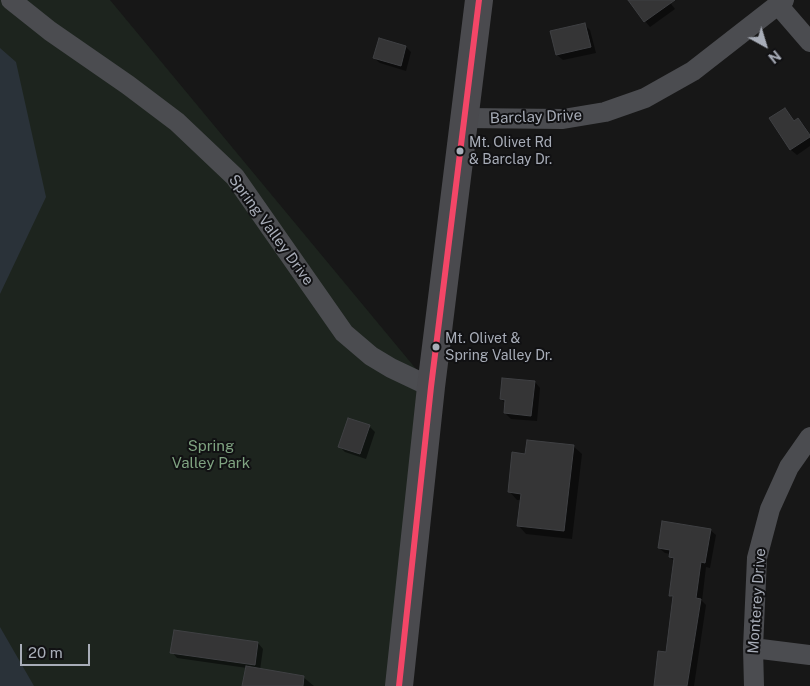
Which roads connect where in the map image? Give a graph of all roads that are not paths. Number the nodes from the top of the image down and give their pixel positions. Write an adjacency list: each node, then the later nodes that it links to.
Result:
1 (11, 0): 6 (street, Spring Valley Drive)
2 (479, 0): 5 (street)
3 (781, 2): 4 (street); 5 (street, Barclay Drive)
4 (810, 42)
5 (464, 118): 6 (street)
6 (431, 387): 10 (street)
7 (810, 437): 8 (street, Monterey Drive)
8 (753, 648): 9 (street); 11 (street, Monterey Drive)
9 (810, 655)
10 (399, 686)
11 (754, 686)

